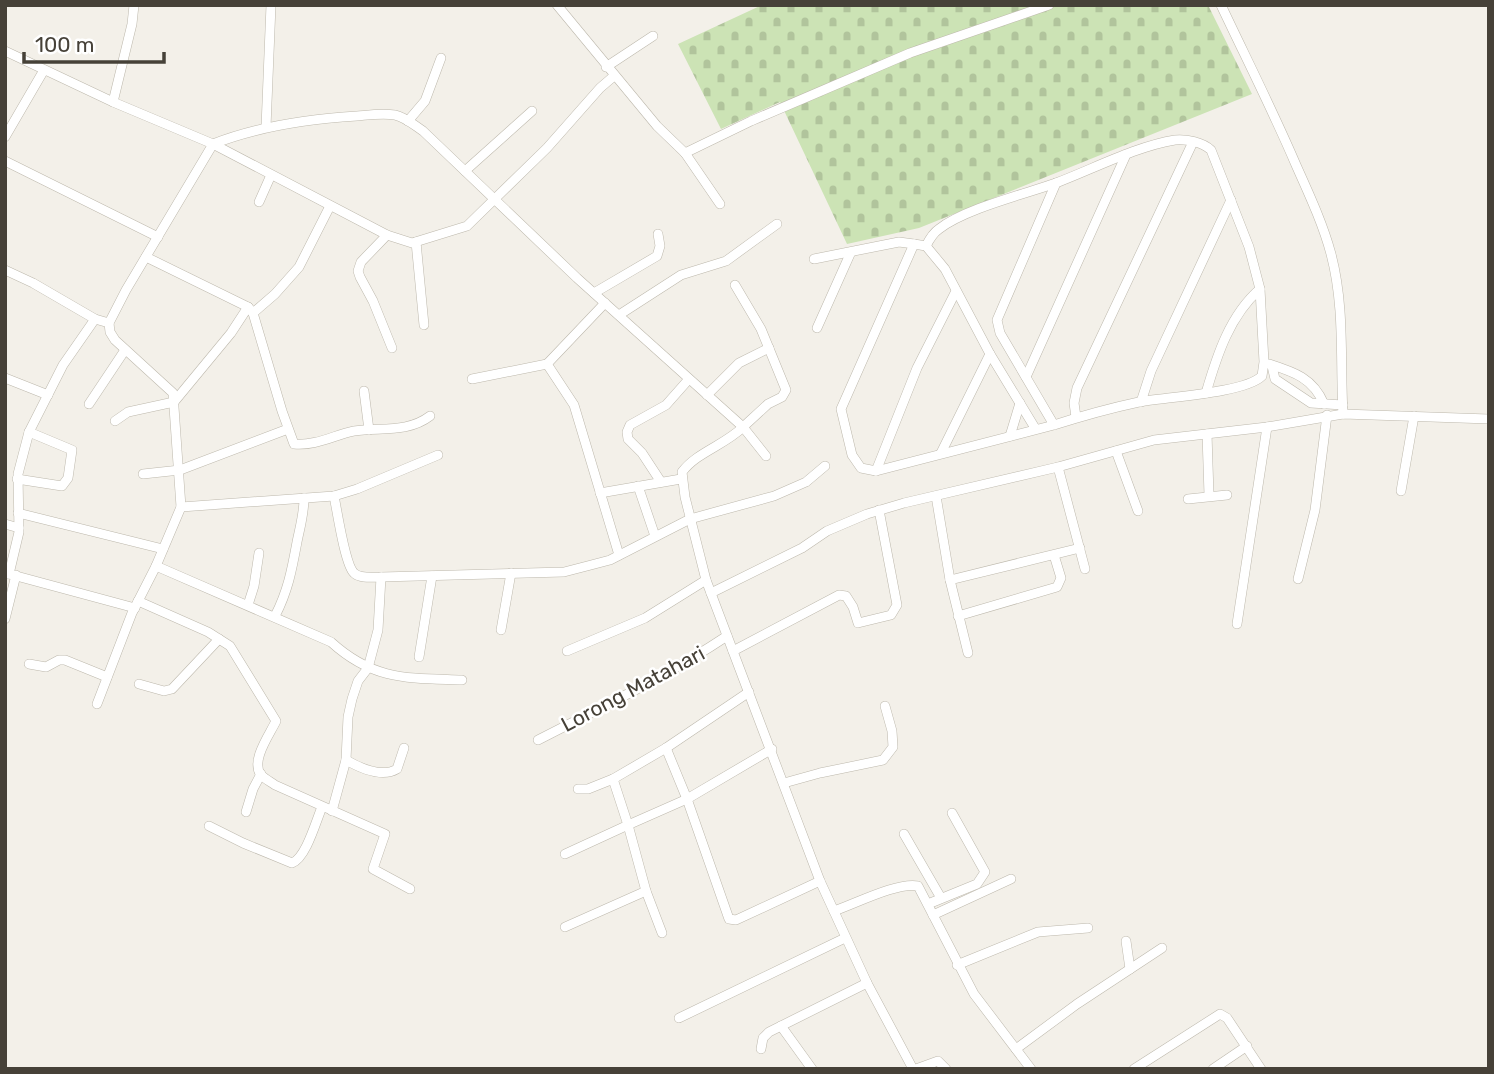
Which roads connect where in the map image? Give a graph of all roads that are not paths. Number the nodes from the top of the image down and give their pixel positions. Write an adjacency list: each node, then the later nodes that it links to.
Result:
1 (134, 5): 12 (street)
2 (271, 5): 15 (street)
3 (557, 5): 9 (street)
4 (1049, 5): 19 (street)
5 (1221, 5): 71 (street)
6 (653, 36): 9 (street)
7 (5, 51): 10 (street)
8 (441, 58): 14 (street)
9 (606, 67): 11 (street)
10 (44, 69): 12 (street); 16 (street)
11 (614, 76): 19 (street); 25 (street)
12 (113, 102): 18 (street)
13 (532, 111): 22 (street)
14 (408, 121): 15 (street); 22 (street)
15 (266, 127): 18 (street)
16 (5, 137)
17 (1193, 142): 20 (street); 26 (street); 75 (street)
18 (214, 144): 23 (street); 33 (street)
19 (685, 153): 28 (street)
20 (1125, 157): 24 (street); 58 (street)
21 (5, 161): 33 (street)
22 (465, 171): 25 (street)
23 (271, 175): 27 (street); 29 (street)
24 (1056, 183): 35 (street); 58 (street)
25 (495, 199): 34 (street); 44 (street)
26 (1231, 200): 42 (street); 67 (street)
27 (259, 202)
28 (720, 204)
29 (330, 206): 32 (street); 46 (street)
30 (776, 224): 47 (street)
31 (659, 234): 44 (street)
32 (387, 235): 34 (street); 52 (street)
33 (158, 237): 38 (street)
34 (416, 242): 50 (street)
35 (928, 242): 36 (street); 43 (street)
36 (914, 244): 37 (street); 94 (street)
37 (851, 252): 39 (street); 51 (street)
38 (146, 257): 46 (street); 49 (street)
39 (814, 259)
40 (5, 270): 48 (street)
41 (735, 285): 53 (street)
42 (1261, 289): 57 (street); 63 (street)
43 (956, 291): 55 (street); 94 (street)
44 (594, 293): 45 (street)
45 (605, 303): 47 (street); 56 (street)
46 (251, 310): 66 (street); 82 (street)
47 (619, 316): 61 (street)
48 (95, 320): 49 (street); 64 (street)
49 (109, 323): 54 (street)
50 (424, 325)
51 (817, 328)
52 (392, 348)
53 (769, 348): 65 (street); 79 (street)
54 (125, 350): 66 (street); 68 (street)
55 (990, 354): 69 (street); 88 (street)
56 (547, 364): 60 (street); 102 (street)
57 (1268, 364): 63 (street); 70 (street); 70 (street)
58 (1026, 377): 78 (street)
59 (5, 378): 64 (street)
60 (472, 379)
61 (689, 379): 65 (street); 99 (street)
62 (363, 391): 83 (street)
63 (1206, 393): 67 (street)
64 (48, 395): 84 (street)
65 (707, 395): 79 (street)
66 (174, 402): 77 (street); 93 (street)
67 (1141, 402): 75 (street)
68 (89, 404)
69 (1020, 404): 81 (street); 86 (street)
70 (1324, 404): 71 (street)
71 (1343, 410): 72 (street); 74 (street)
72 (1327, 415): 80 (street); 128 (street)
73 (430, 416): 83 (street)
74 (1414, 416): 76 (street); 101 (street)
75 (1076, 417): 78 (street)
76 (1489, 419)
77 (115, 421)
78 (1054, 425): 81 (street)
79 (743, 426): 90 (street); 98 (street)
80 (1267, 426): 85 (street); 137 (street)
81 (1035, 428): 86 (street)
82 (288, 429): 83 (street); 93 (street)
83 (369, 430)
84 (29, 432): 97 (street); 97 (street)
85 (1207, 434): 87 (street); 103 (street)
86 (1010, 436): 88 (street)
87 (1116, 451): 92 (street); 111 (street)
88 (941, 453): 94 (street)
89 (438, 455): 105 (street)
90 (766, 456)
91 (825, 466): 113 (street)
92 (1058, 467): 106 (street); 117 (street)
93 (180, 470): 96 (street); 109 (street)
94 (876, 471)
95 (5, 473): 97 (street)
96 (143, 474)
97 (18, 477): 112 (street)
98 (681, 479): 99 (street); 113 (street)
99 (661, 482): 100 (street)
100 (638, 486): 102 (street); 116 (street)
101 (1401, 491)
102 (600, 494): 120 (street)
103 (1209, 495): 104 (street); 108 (street)
104 (1227, 495)
105 (334, 496): 107 (street); 127 (street)
106 (936, 496): 110 (street); 130 (street)
107 (304, 498): 109 (street); 134 (street)
108 (1188, 499)
109 (181, 507): 118 (street)
110 (879, 510): 131 (street); 142 (street)
111 (1138, 510)
112 (18, 513): 115 (street); 118 (street)
113 (690, 519): 116 (street); 129 (street)
114 (5, 524): 115 (street)
115 (19, 528): 125 (street)
116 (654, 536): 120 (street)
117 (1080, 548): 121 (street); 123 (street)
118 (163, 549): 122 (street)
119 (259, 552): 133 (street)
120 (619, 555): 124 (street)
121 (1054, 555): 130 (street); 135 (street)
122 (156, 566): 132 (street); 133 (street)
123 (1085, 569)
124 (511, 573): 126 (street); 138 (street)
125 (10, 575): 132 (street); 136 (street)
126 (432, 576): 127 (street); 144 (street)
127 (381, 577): 146 (street)
128 (1298, 579)
129 (706, 580): 131 (street); 141 (street)
130 (950, 580): 135 (street)
131 (711, 593): 139 (street)
132 (137, 605): 140 (street); 147 (street)
133 (247, 605): 134 (street)
134 (275, 616): 146 (street)
135 (958, 616): 143 (street)
136 (5, 619)
137 (1237, 624)
138 (501, 630)
139 (727, 636): 142 (street); 153 (street, Lorong Matahari)
140 (219, 639): 149 (street); 158 (street)
141 (567, 651)
142 (733, 651): 150 (street)
143 (968, 653)
144 (419, 657)
145 (29, 664): 147 (street)
146 (368, 668): 148 (street); 157 (street)
147 (107, 677): 151 (street)
148 (462, 680)
149 (139, 684)
150 (749, 692): 155 (street); 156 (street)
151 (97, 704)
152 (885, 706): 160 (street)
153 (538, 740)
154 (404, 748): 157 (street)
155 (666, 748): 159 (street); 162 (street)
156 (772, 749): 160 (street); 162 (street)
157 (346, 760): 163 (street)
158 (261, 774): 163 (street); 164 (street)
159 (613, 779): 161 (street); 166 (street)
160 (784, 783): 171 (street)
161 (578, 789)
162 (687, 799): 166 (street); 171 (street)
163 (327, 809): 167 (street); 172 (street)
164 (246, 812)
165 (952, 813): 174 (street)
166 (628, 825): 169 (street); 173 (street)
167 (209, 826)
168 (904, 834): 174 (street)
169 (565, 854)
170 (1011, 879): 177 (street)
171 (820, 881): 176 (street)
172 (410, 889)
173 (646, 891): 178 (street); 180 (street)
174 (940, 898): 175 (street)
175 (928, 904): 176 (street); 177 (street)
176 (834, 911): 181 (street)
177 (933, 915): 184 (street)
178 (565, 927)
179 (1088, 928): 184 (street)
180 (663, 933)
181 (845, 939): 186 (street); 187 (street)
182 (1126, 941): 185 (street)
183 (1161, 948): 185 (street)
184 (957, 965): 191 (street)
185 (1130, 969): 191 (street)
186 (867, 983): 188 (street); 193 (street)
187 (679, 1018)
188 (782, 1026): 190 (street); 192 (street)
189 (1247, 1046): 196 (street); 197 (street); 198 (street)
190 (761, 1049)
191 (1016, 1049): 195 (street)
192 (812, 1069)
193 (914, 1069): 194 (street)
194 (946, 1069)
195 (1031, 1069)
196 (1134, 1069)
197 (1213, 1069)
198 (1261, 1069)

